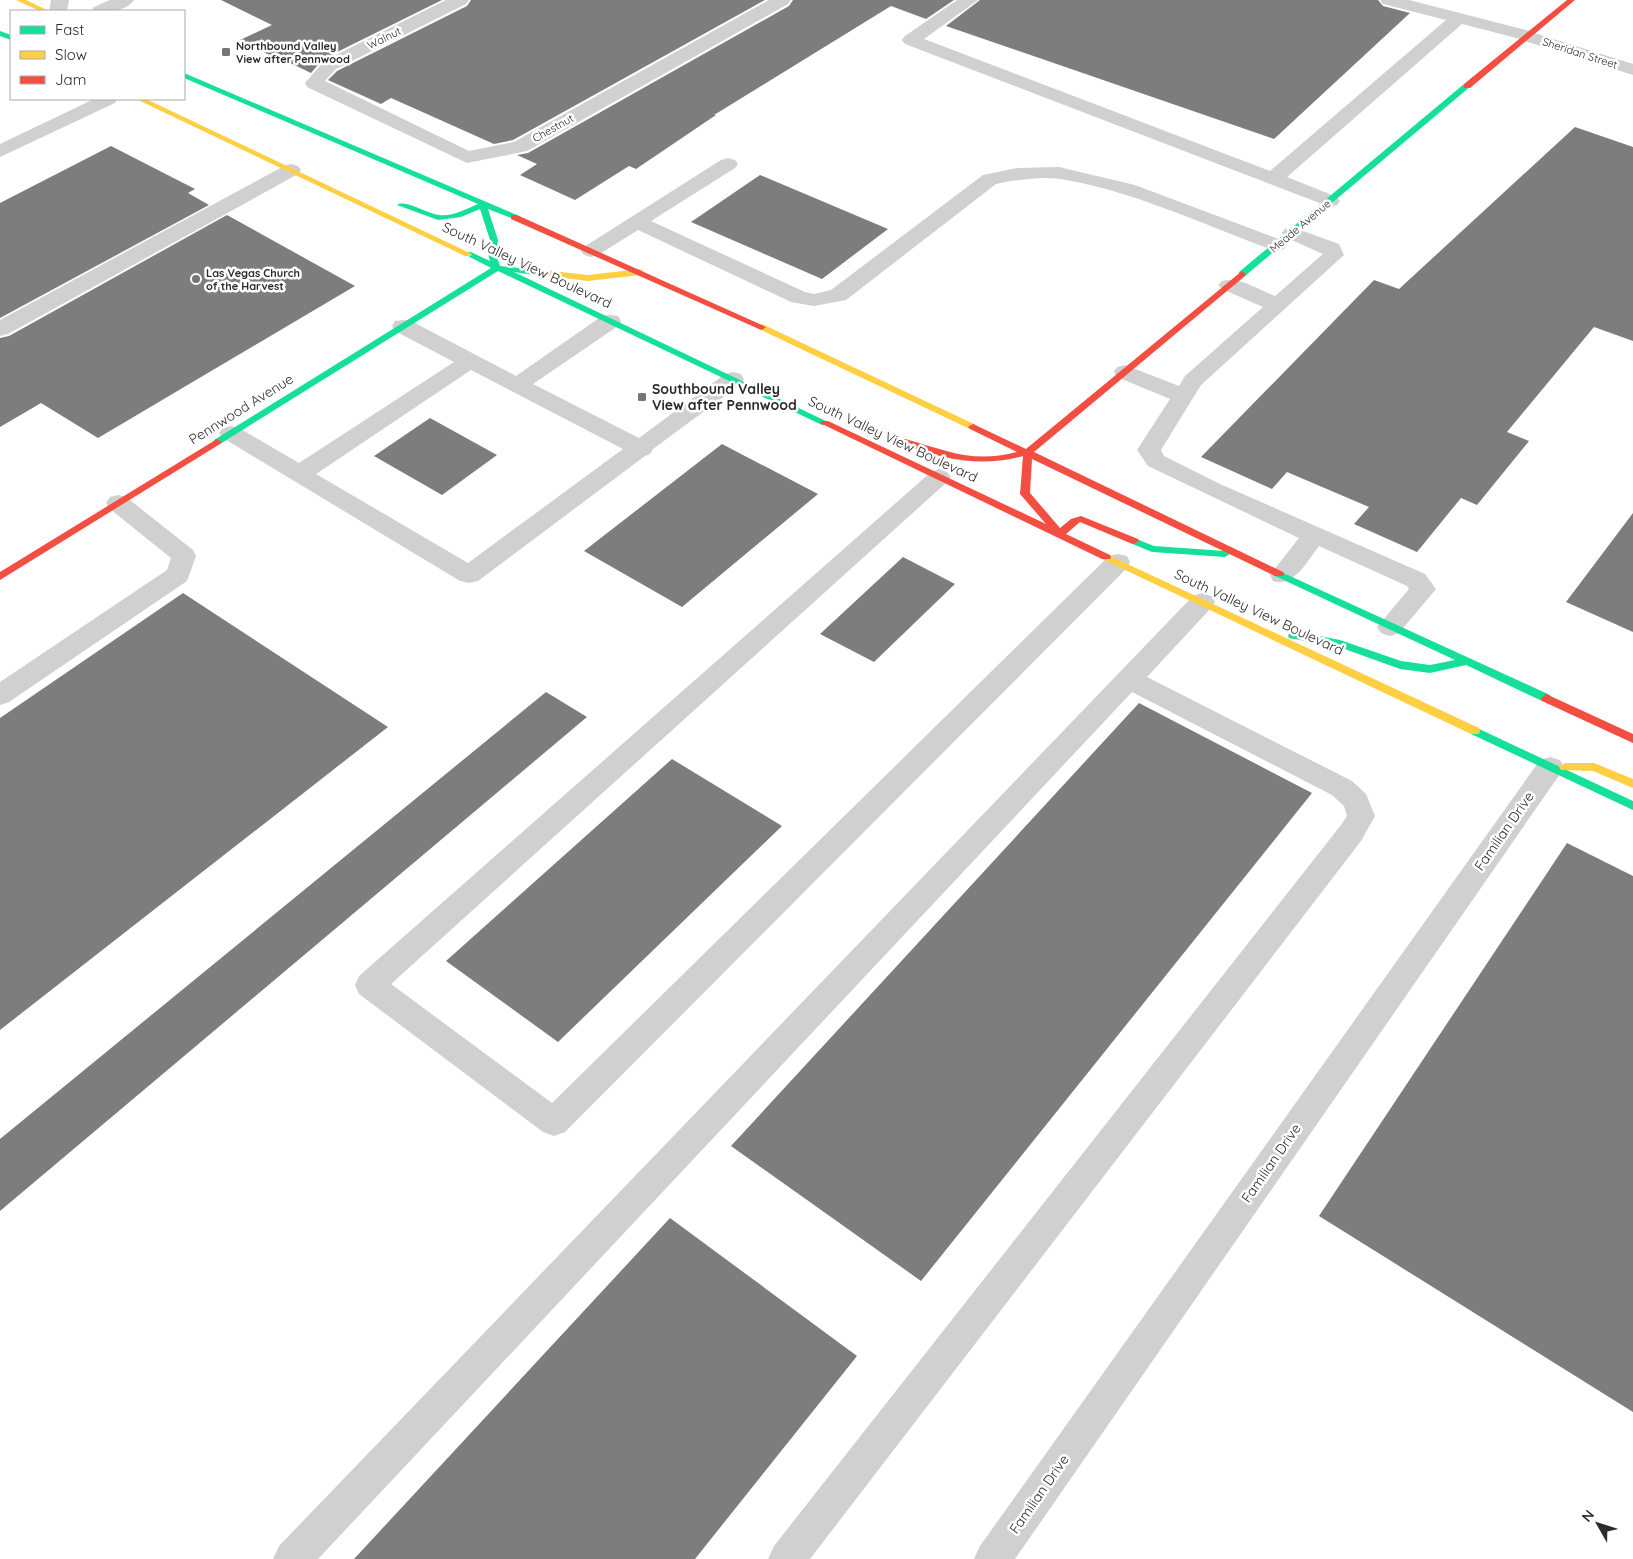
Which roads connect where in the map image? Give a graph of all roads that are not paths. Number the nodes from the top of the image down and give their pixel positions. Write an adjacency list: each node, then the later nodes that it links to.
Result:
1 (20, 0): 8 (main road)
2 (125, 0): 9 (street)
3 (460, 0): 14 (street, Walnut)
4 (782, 0): 14 (street, Chestnut)
5 (969, 0): 22 (street)
6 (1389, 0): 10 (street, Sheridan Street)
7 (1571, 0): 11 (main road, Meade Avenue)
8 (42, 10)
9 (102, 10)
10 (1459, 18): 11 (street, Sheridan Street); 22 (street)
11 (1528, 36): 12 (street, Sheridan Street); 24 (main road, Meade Avenue)
12 (1633, 70)
13 (185, 76): 18 (main road)
14 (314, 83)
15 (106, 100): 19 (street)
16 (142, 100): 21 (main road, South Valley View Boulevard)
17 (242, 112): 18 (main road)
18 (268, 113): 25 (main road)
19 (0, 151)
20 (728, 164): 26 (street)
21 (291, 170): 23 (main road, South Valley View Boulevard); 35 (street)
22 (1273, 179): 24 (street)
23 (340, 194): 25 (main road); 29 (main road, South Valley View Boulevard)
24 (1330, 201): 27 (main road, Meade Avenue)
25 (483, 205): 28 (main road); 29 (main road)
26 (636, 222): 27 (street); 28 (street)
27 (1284, 239): 31 (main road, Meade Avenue); 32 (street)
28 (591, 251): 30 (main road)
29 (497, 268): 30 (main road); 33 (main road, South Valley View Boulevard); 34 (main road, Pennwood Avenue)
30 (641, 272): 46 (main road)
31 (1229, 285): 32 (street); 37 (main road, Meade Avenue)
32 (1278, 305): 40 (street)
33 (610, 321): 38 (main road, South Valley View Boulevard); 39 (street)
34 (403, 326): 36 (street); 43 (main road, Pennwood Avenue)
35 (0, 328)
36 (470, 361): 39 (street); 47 (street)
37 (1125, 372): 40 (street); 46 (main road, Meade Avenue)
38 (733, 380): 41 (main road, South Valley View Boulevard); 45 (street)
39 (517, 385): 45 (street)
40 (1183, 396): 51 (street)
41 (826, 424): 42 (main road); 48 (main road, South Valley View Boulevard)
42 (862, 428)
43 (231, 433): 47 (street); 49 (main road, Pennwood Avenue)
44 (896, 438): 46 (main road)
45 (642, 449): 47 (street)
46 (1028, 452): 50 (main road); 52 (main road)
47 (299, 474)
48 (939, 477): 50 (main road, South Valley View Boulevard); 53 (street)
49 (118, 503): 55 (main road, Pennwood Avenue); 61 (street)
50 (1060, 534): 52 (main road); 53 (main road, South Valley View Boulevard)
51 (1315, 535): 54 (street); 57 (street)
52 (1239, 555): 54 (main road)
53 (1118, 562): 56 (main road, South Valley View Boulevard)
54 (1282, 575): 57 (main road)
55 (0, 577)
56 (1202, 602): 58 (main road, South Valley View Boulevard); 60 (street)
57 (1390, 627): 59 (main road)
58 (1260, 630): 59 (main road); 63 (main road, South Valley View Boulevard)
59 (1466, 662): 62 (main road)
60 (1129, 679): 66 (street); 67 (street)
61 (0, 695)
62 (1633, 739)
63 (1550, 767): 64 (main road); 65 (main road, South Valley View Boulevard); 68 (street, Familian Drive)
64 (1633, 784)
65 (1633, 806)
66 (292, 1559)
67 (787, 1559)
68 (993, 1559)

